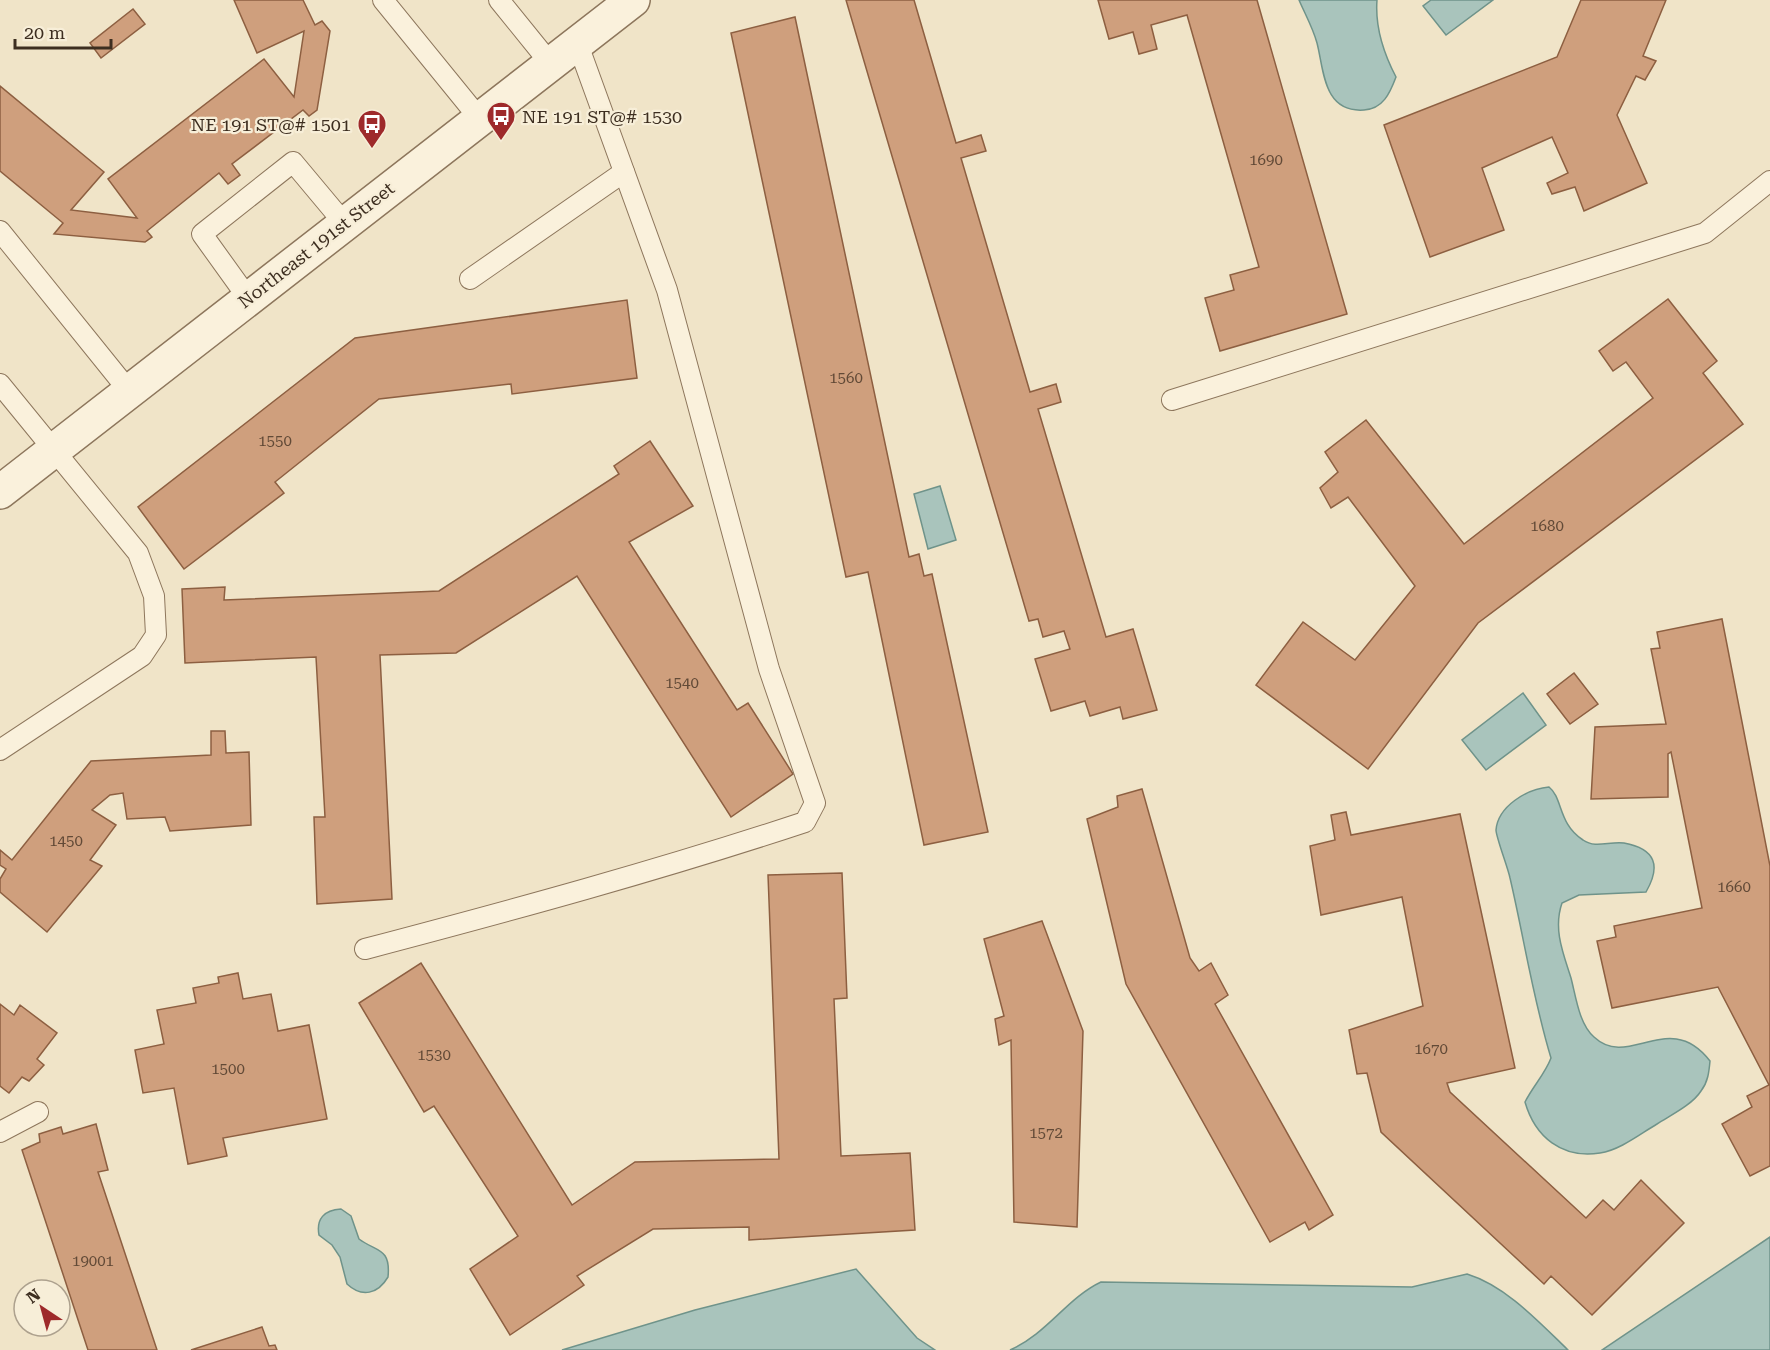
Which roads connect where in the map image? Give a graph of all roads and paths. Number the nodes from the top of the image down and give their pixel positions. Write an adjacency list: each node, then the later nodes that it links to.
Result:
1 (383, 0): 6 (lane)
2 (499, 0): 5 (lane)
3 (629, 1): 4 (street, Northeast 191st Street)
4 (577, 42): 5 (street, Northeast 191st Street); 7 (lane)
5 (550, 63): 6 (street, Northeast 191st Street)
6 (479, 118): 9 (street, Northeast 191st Street)
7 (624, 172): 11 (lane); 19 (lane)
8 (1770, 181): 15 (lane)
9 (344, 223): 12 (street, Northeast 191st Street); 12 (lane)
10 (0, 231): 14 (lane)
11 (470, 279)
12 (248, 298): 14 (street, Northeast 191st Street)
13 (0, 384): 16 (lane)
14 (129, 391): 16 (street, Northeast 191st Street)
15 (1172, 400)
16 (55, 449): 17 (street, Northeast 191st Street); 18 (lane)
17 (0, 492)
18 (0, 750)
19 (365, 950)
20 (38, 1112): 21 (lane)
21 (0, 1132)

